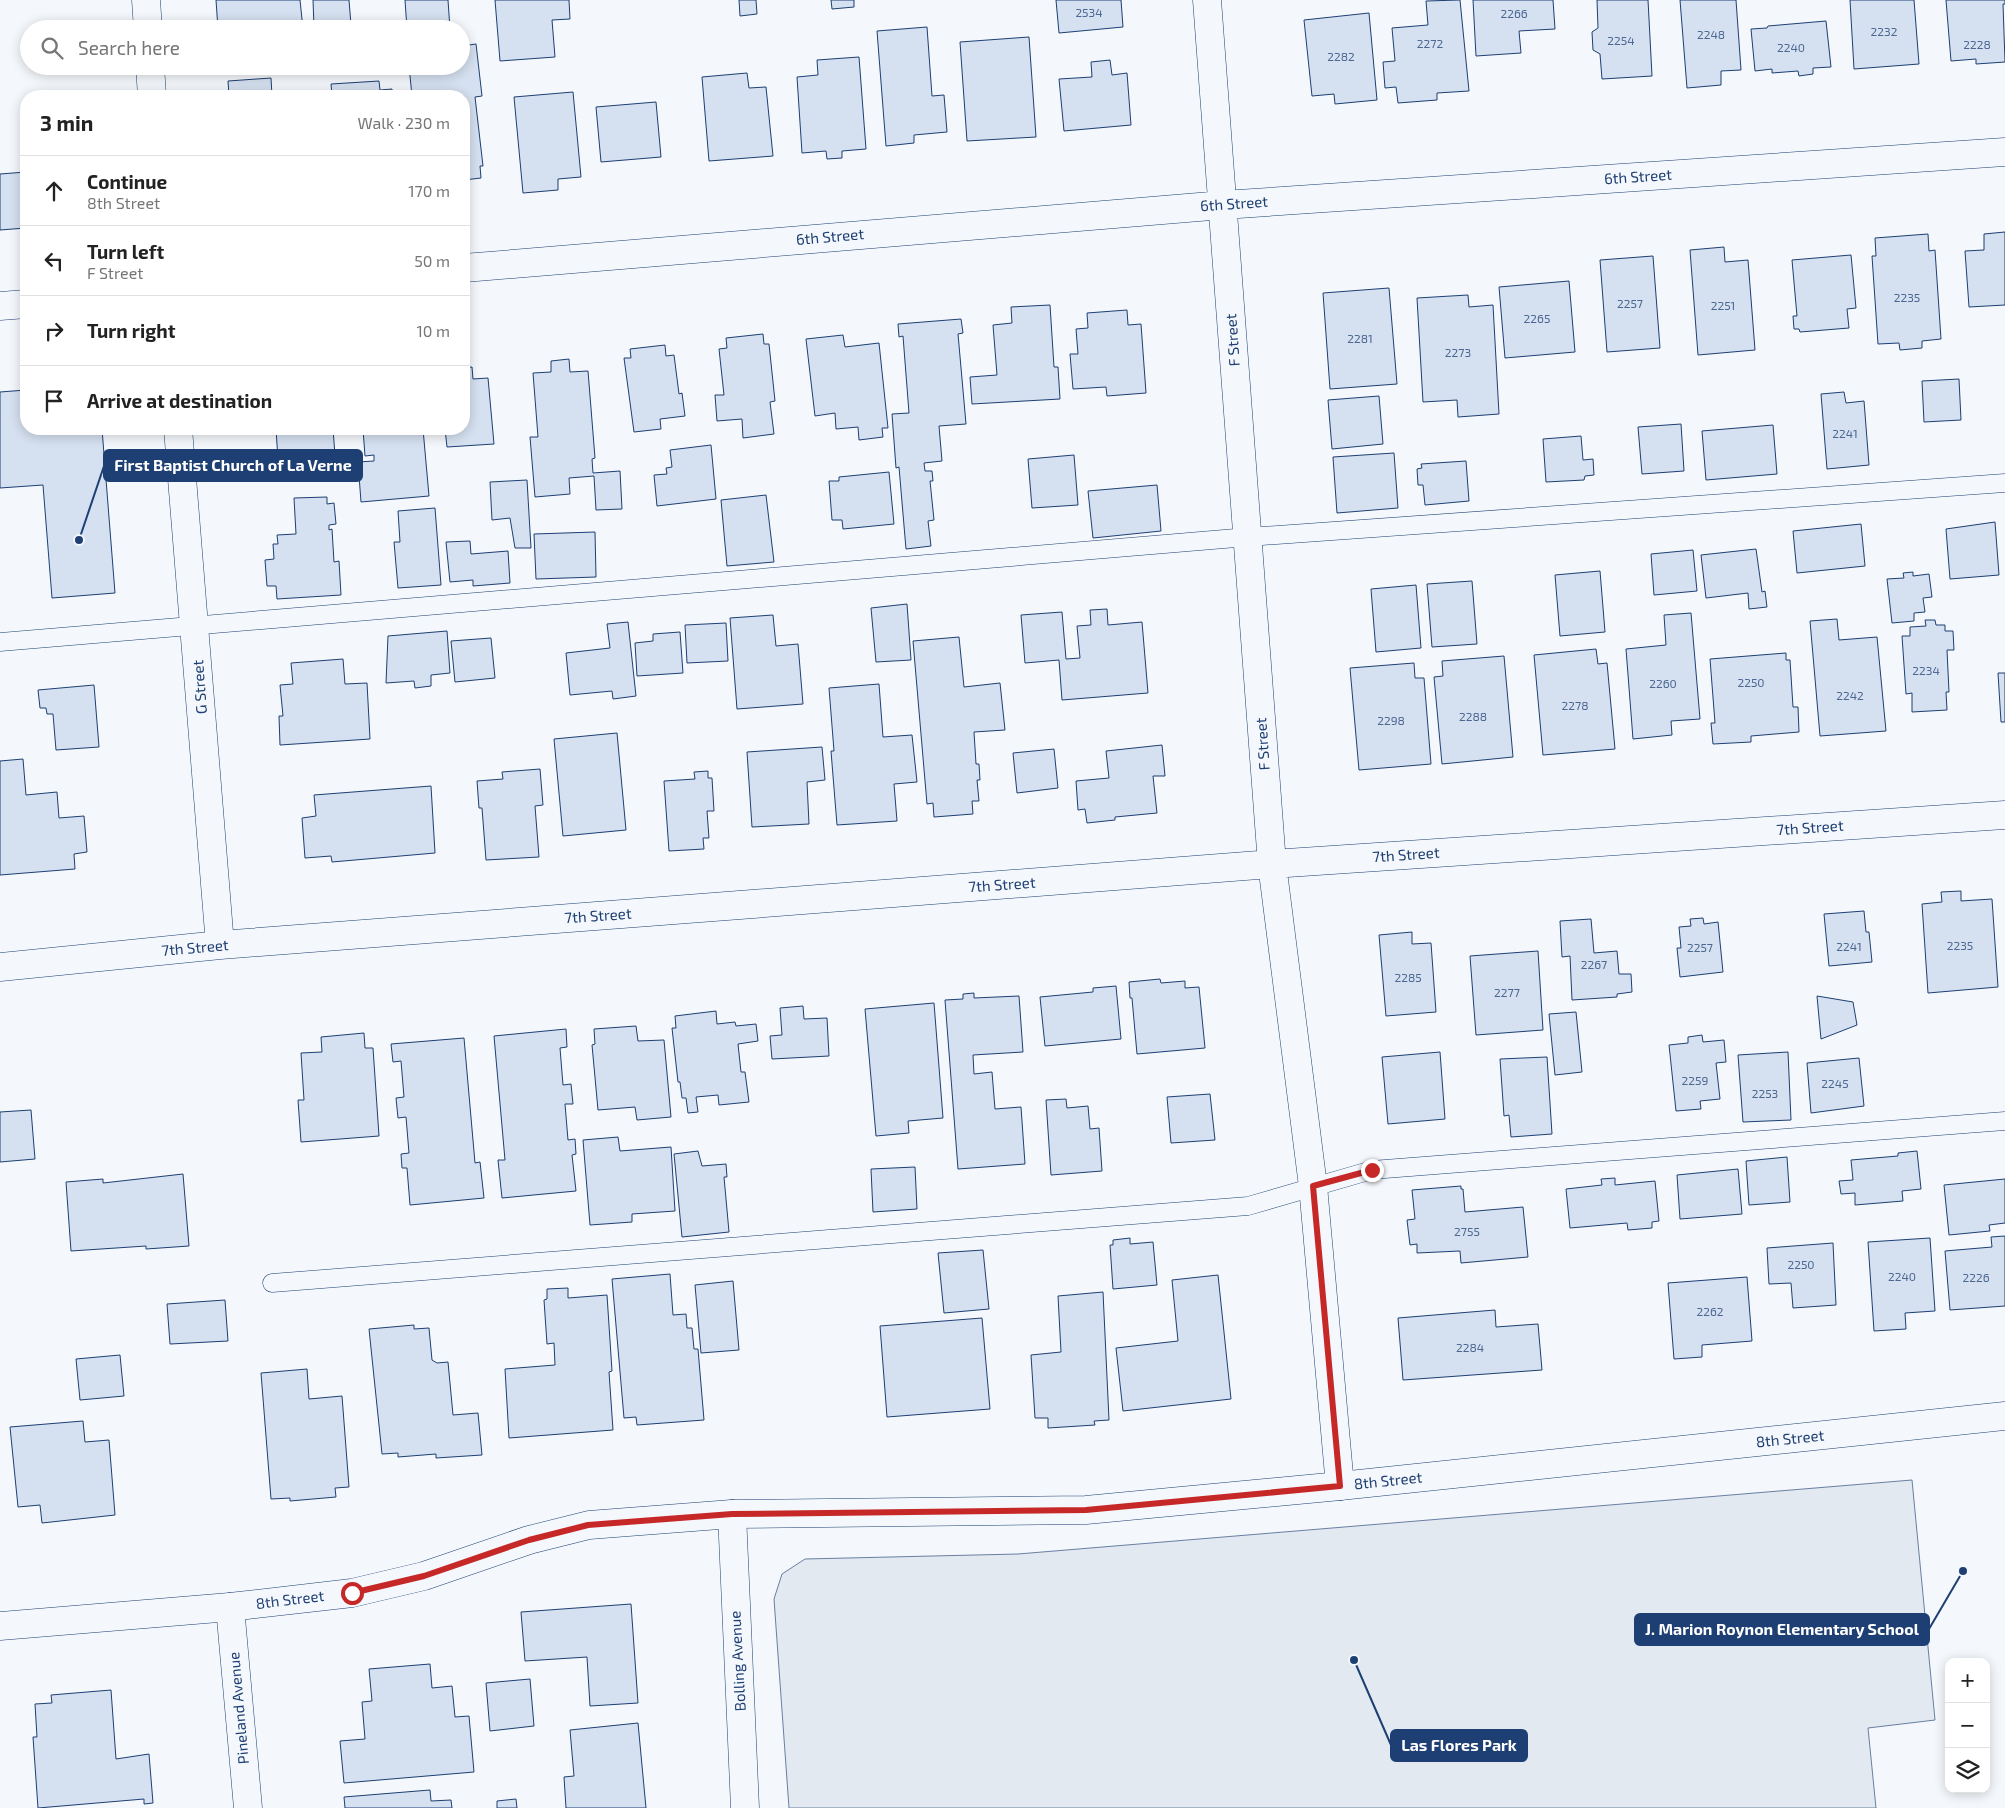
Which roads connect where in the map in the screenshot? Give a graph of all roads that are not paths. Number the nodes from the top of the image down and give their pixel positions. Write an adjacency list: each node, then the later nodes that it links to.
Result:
1 (146, 0): 3 (street)
2 (1207, 0): 7 (street, F Street)
3 (147, 20)
4 (151, 75): 5 (street)
5 (152, 90)
6 (2005, 152): 7 (street, 6th Street)
7 (1223, 204): 8 (street, 6th Street); 13 (street, F Street)
8 (470, 267)
9 (20, 304): 10 (street)
10 (0, 306)
11 (179, 435): 14 (street, G Street)
12 (2005, 483): 13 (lane)
13 (1248, 537): 14 (lane); 17 (street, F Street)
14 (196, 627): 15 (lane); 18 (street, G Street)
15 (0, 642)
16 (2005, 815): 17 (street, 7th Street)
17 (1272, 864): 18 (street, 7th Street); 21 (street, F Street)
18 (220, 945): 19 (street, 7th Street)
19 (0, 967)
20 (2005, 1121): 21 (lane)
21 (1313, 1186): 22 (lane); 24 (street, F Street)
22 (272, 1283)
23 (2005, 1416): 24 (street, 8th Street)
24 (1340, 1486): 25 (street, 8th Street)
25 (732, 1514): 26 (street, 8th Street); 29 (street, Bolling Avenue)
26 (230, 1607): 27 (street, 8th Street); 28 (street, Pineland Avenue)
27 (0, 1626)
28 (248, 1808)
29 (745, 1808)

